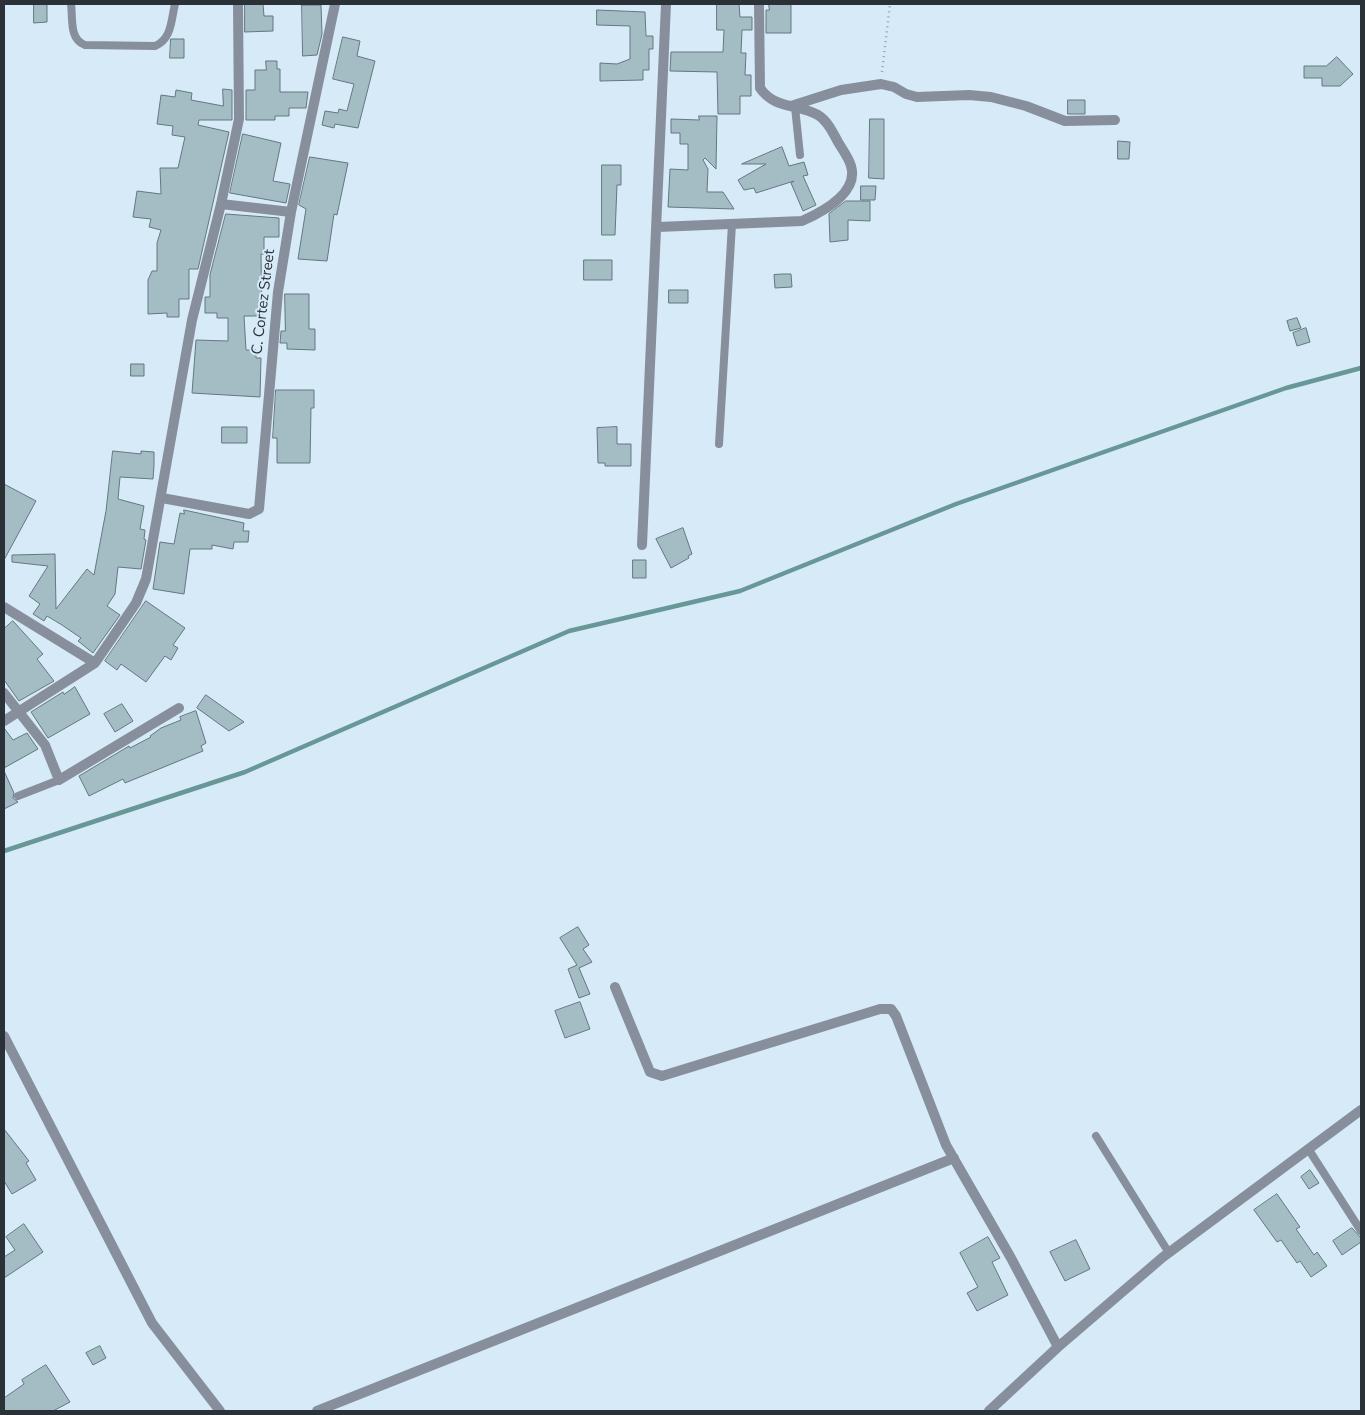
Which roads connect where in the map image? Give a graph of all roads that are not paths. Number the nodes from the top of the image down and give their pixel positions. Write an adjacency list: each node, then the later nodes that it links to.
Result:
1 (71, 4): 2 (lane)
2 (175, 4)
3 (238, 4): 10 (street)
4 (336, 4): 11 (street, C. Cortez Street)
5 (666, 4): 13 (street)
6 (759, 4): 7 (street)
7 (793, 107): 8 (street); 9 (lane); 12 (street)
8 (1115, 120)
9 (800, 155)
10 (221, 204): 11 (street); 15 (street)
11 (291, 212): 15 (street, C. Cortez Street)
12 (732, 224): 13 (street); 14 (lane)
13 (658, 228): 16 (street)
14 (719, 444)
15 (162, 498): 18 (street)
16 (642, 544)
17 (4, 607): 18 (street)
18 (95, 663): 21 (street)
19 (4, 693): 21 (street)
20 (179, 708): 23 (street)
21 (19, 711): 22 (street); 23 (street)
22 (4, 721)
23 (59, 780): 24 (lane)
24 (18, 796)
25 (615, 987): 30 (street)
26 (4, 1036): 34 (street)
27 (1361, 1110): 29 (street)
28 (1096, 1136): 32 (lane)
29 (1309, 1150): 31 (lane); 32 (street)
30 (954, 1158): 33 (street); 35 (street)
31 (1361, 1231)
32 (1169, 1253): 33 (street)
33 (1058, 1347): 36 (street)
34 (220, 1411)
35 (317, 1411)
36 (989, 1411)

